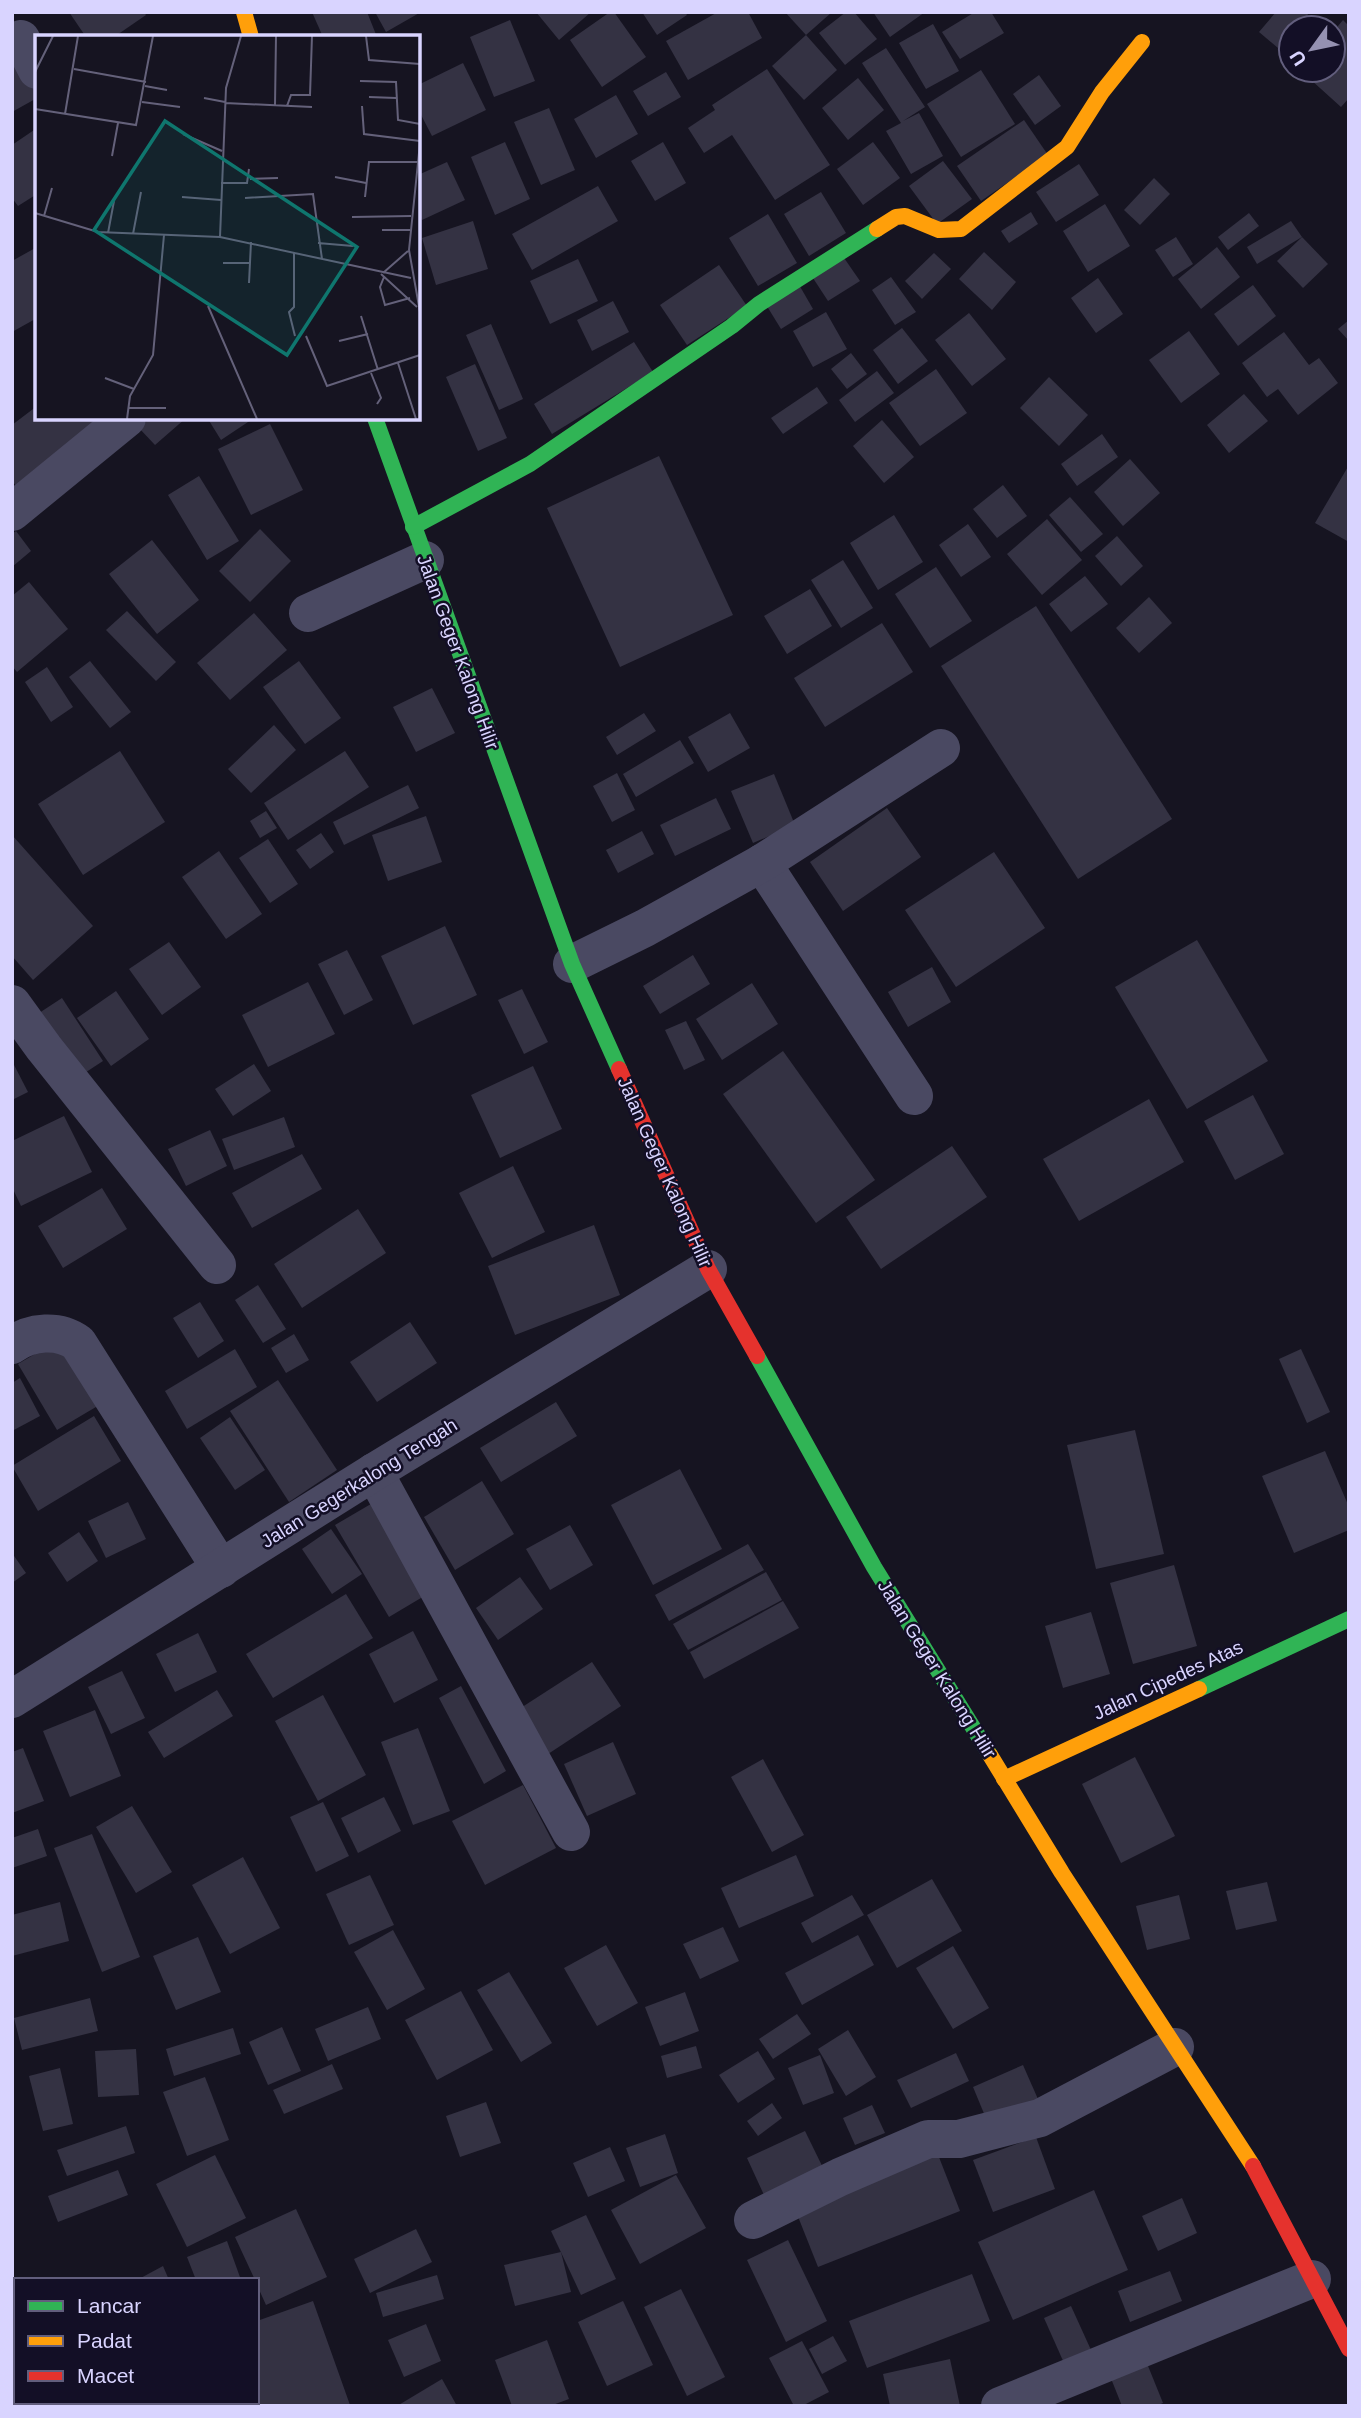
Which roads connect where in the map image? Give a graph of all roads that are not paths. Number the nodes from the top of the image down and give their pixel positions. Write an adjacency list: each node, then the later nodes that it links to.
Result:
1 (244, 12): 2 (main road)
2 (250, 35)
3 (1142, 42): 7 (main road)
4 (125, 420): 6 (street)
5 (376, 420): 7 (main road, Jalan Geger Kalong Hilir)
6 (12, 512)
7 (419, 544): 8 (street); 11 (main road, Jalan Geger Kalong Hilir)
8 (308, 613)
9 (941, 748): 10 (street)
10 (762, 863): 11 (street); 13 (street)
11 (572, 964): 15 (main road, Jalan Geger Kalong Hilir)
12 (12, 1004): 14 (street)
13 (914, 1096)
14 (217, 1265)
15 (708, 1269): 17 (street, Jalan Gegerkalong Tengah); 21 (main road, Jalan Geger Kalong Hilir)
16 (15, 1338): 18 (street)
17 (374, 1472): 18 (street, Jalan Gegerkalong Tengah); 22 (street)
18 (221, 1569): 20 (street, Jalan Gegerkalong Tengah)
19 (1349, 1619): 21 (main road, Jalan Cipedes Atas)
20 (12, 1699)
21 (1004, 1779): 23 (main road, Jalan Geger Kalong Hilir)
22 (571, 1832)
23 (1175, 2047): 24 (street); 25 (main road, Jalan Geger Kalong Hilir)
24 (753, 2220)
25 (1312, 2279): 26 (main road, Jalan Geger Kalong Hilir); 27 (street)
26 (1349, 2349)
27 (1000, 2406)

